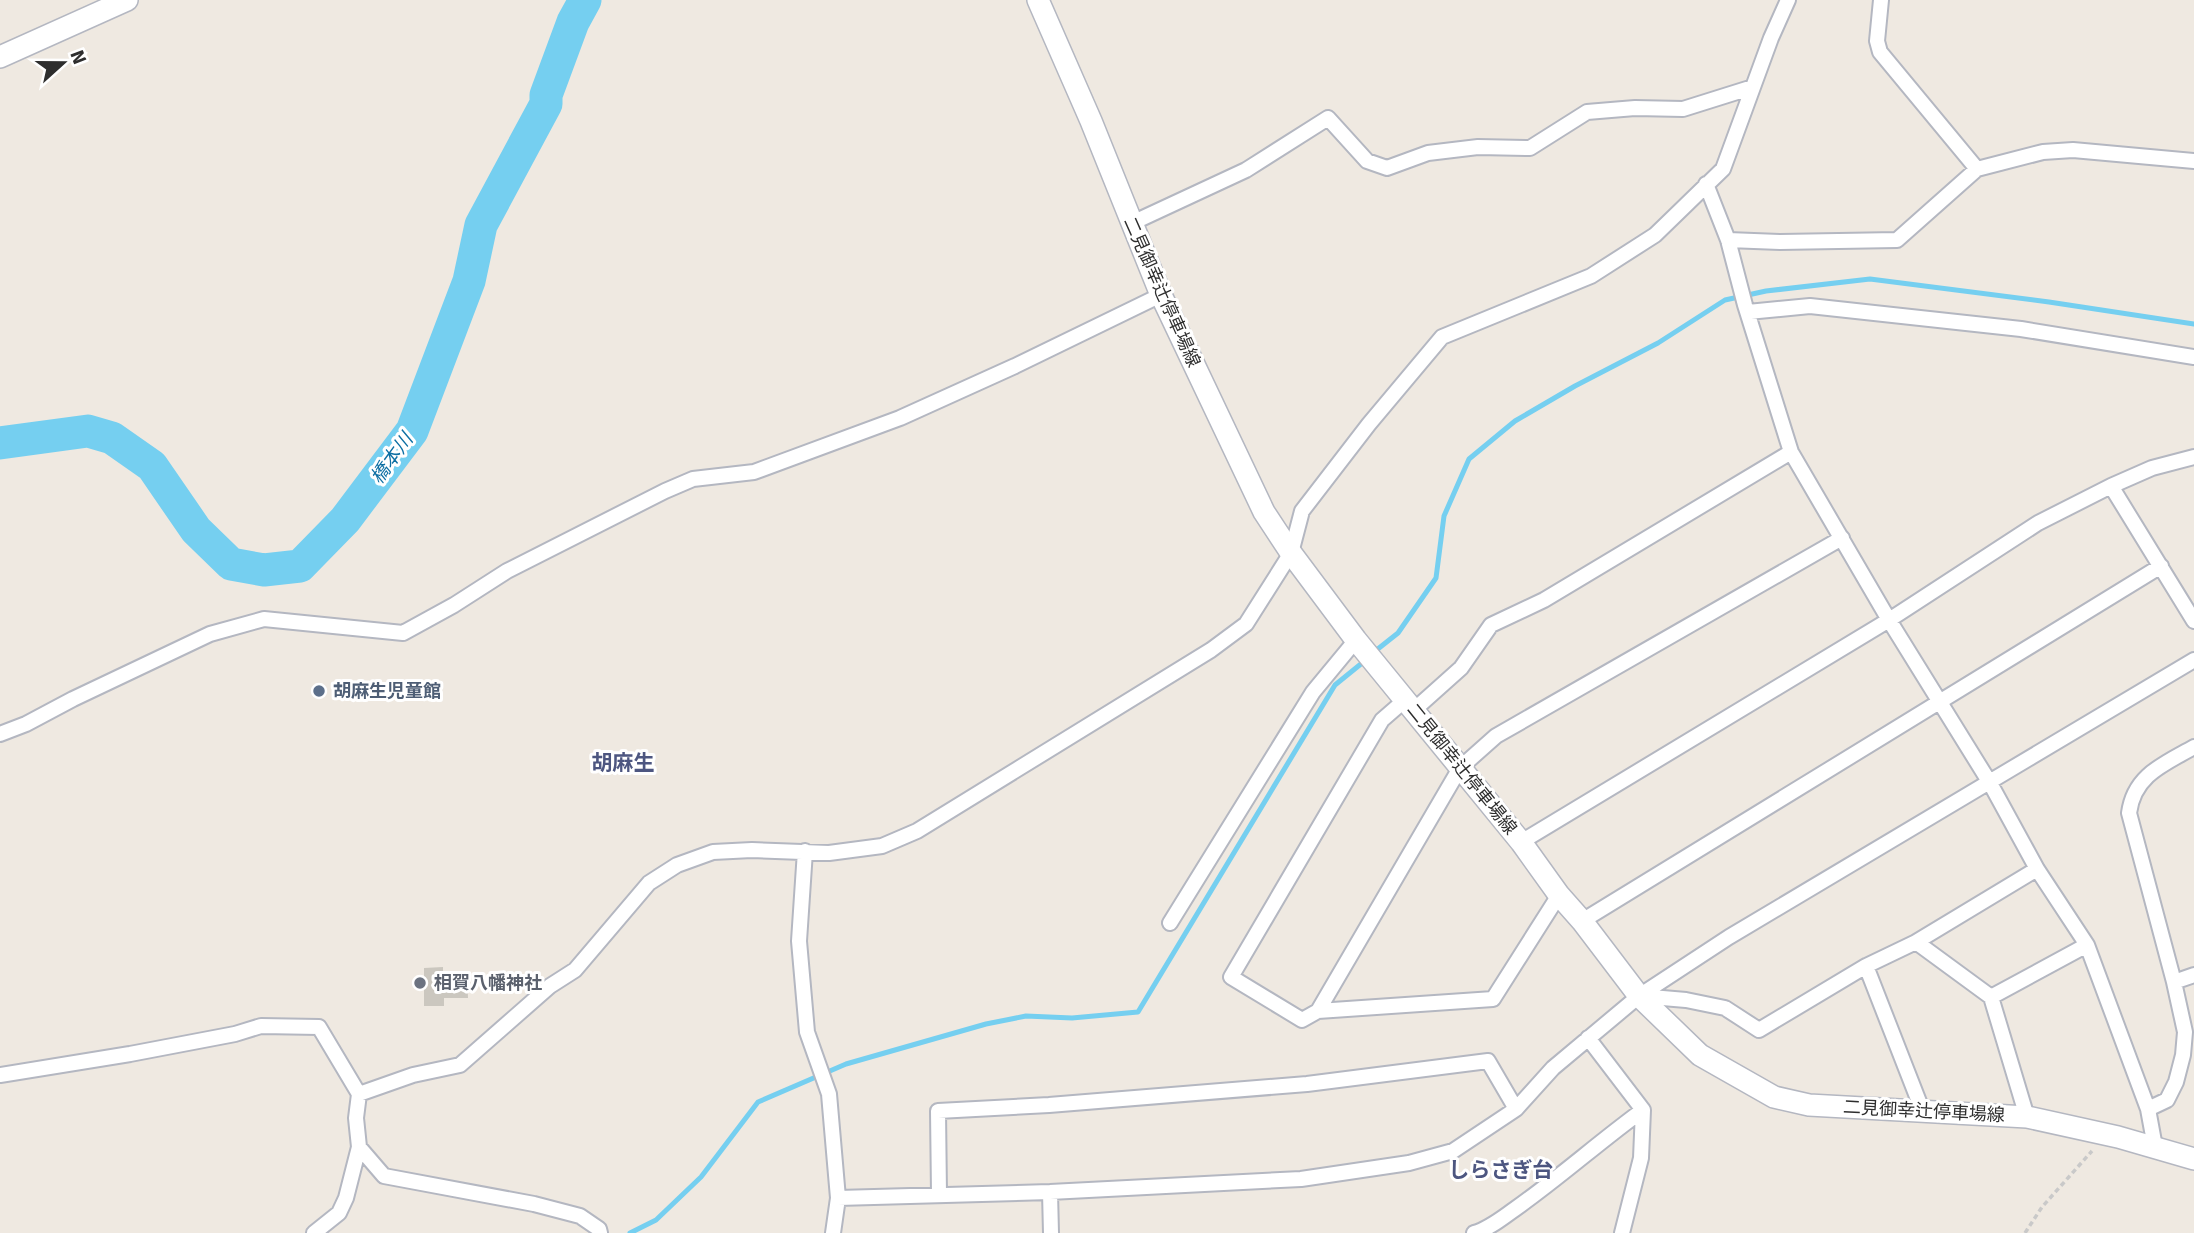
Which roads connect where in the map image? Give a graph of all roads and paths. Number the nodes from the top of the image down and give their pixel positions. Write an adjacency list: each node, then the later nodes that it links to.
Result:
1 (127, 0): 5 (main road)
2 (1038, 0): 10 (main road, 二見御幸辻停車場線)
3 (1788, 0): 6 (street)
4 (1881, 0): 8 (street)
5 (0, 57)
6 (1753, 87): 9 (street); 10 (street)
7 (2194, 161): 8 (street)
8 (1977, 169): 11 (street)
9 (1706, 184): 11 (street); 20 (street)
10 (1132, 223): 12 (main road, 二見御幸辻停車場線)
11 (1730, 247): 13 (street)
12 (1161, 295): 20 (main road, 二見御幸辻停車場線); 28 (street)
13 (1746, 308): 14 (street); 15 (street)
14 (2194, 358)
15 (1791, 452): 19 (street); 27 (street)
16 (2190, 458): 17 (street); 18 (street)
17 (2194, 471)
18 (2111, 486): 21 (street); 22 (street)
19 (1842, 538): 22 (street); 30 (street)
20 (1291, 553): 24 (main road, 二見御幸辻停車場線); 33 (street)
21 (2161, 566): 23 (street); 26 (street)
22 (1889, 620): 26 (street); 32 (street)
23 (2194, 621)
24 (1357, 642): 27 (main road, 二見御幸辻停車場線); 37 (street)
25 (2194, 660): 31 (street)
26 (1940, 703): 31 (street); 36 (street)
27 (1409, 705): 30 (main road, 二見御幸辻停車場線); 45 (street)
28 (0, 734)
29 (2194, 747): 42 (street)
30 (1460, 768): 32 (main road, 二見御幸辻停車場線); 45 (street)
31 (1990, 783): 34 (street); 43 (street)
32 (1521, 842): 35 (main road, 二見御幸辻停車場線)
33 (806, 851): 48 (street); 60 (street)
34 (2038, 869): 38 (street); 39 (street)
35 (1559, 895): 36 (main road, 二見御幸辻停車場線); 45 (street)
36 (1582, 921): 43 (main road, 二見御幸辻停車場線)
37 (1170, 923)
38 (1916, 942): 40 (street); 44 (street)
39 (2088, 945): 44 (street); 50 (street)
40 (1866, 965): 43 (street); 52 (street)
41 (2194, 975): 42 (street)
42 (2174, 982): 50 (street)
43 (1639, 996): 46 (street); 52 (main road, 二見御幸辻停車場線)
44 (1992, 997): 53 (street)
45 (1318, 1011)
46 (1588, 1038): 49 (street); 51 (street)
47 (0, 1074): 48 (street)
48 (359, 1094): 55 (street)
49 (1516, 1109): 58 (street); 59 (street)
50 (2148, 1109): 56 (street)
51 (1643, 1110): 65 (street); 66 (street)
52 (1923, 1112): 53 (main road, 二見御幸辻停車場線)
53 (2027, 1116): 54 (main road, 二見御幸辻停車場線)
54 (2118, 1137): 56 (main road, 二見御幸辻停車場線); 67 (path)
55 (359, 1147): 61 (street); 62 (street)
56 (2155, 1147): 57 (main road, 二見御幸辻停車場線)
57 (2194, 1159)
58 (1050, 1192): 59 (street); 64 (street)
59 (939, 1194): 60 (street)
60 (838, 1198): 63 (street)
61 (314, 1233)
62 (600, 1233)
63 (833, 1233)
64 (1051, 1233)
65 (1474, 1233)
66 (1622, 1233)
67 (2025, 1233)

